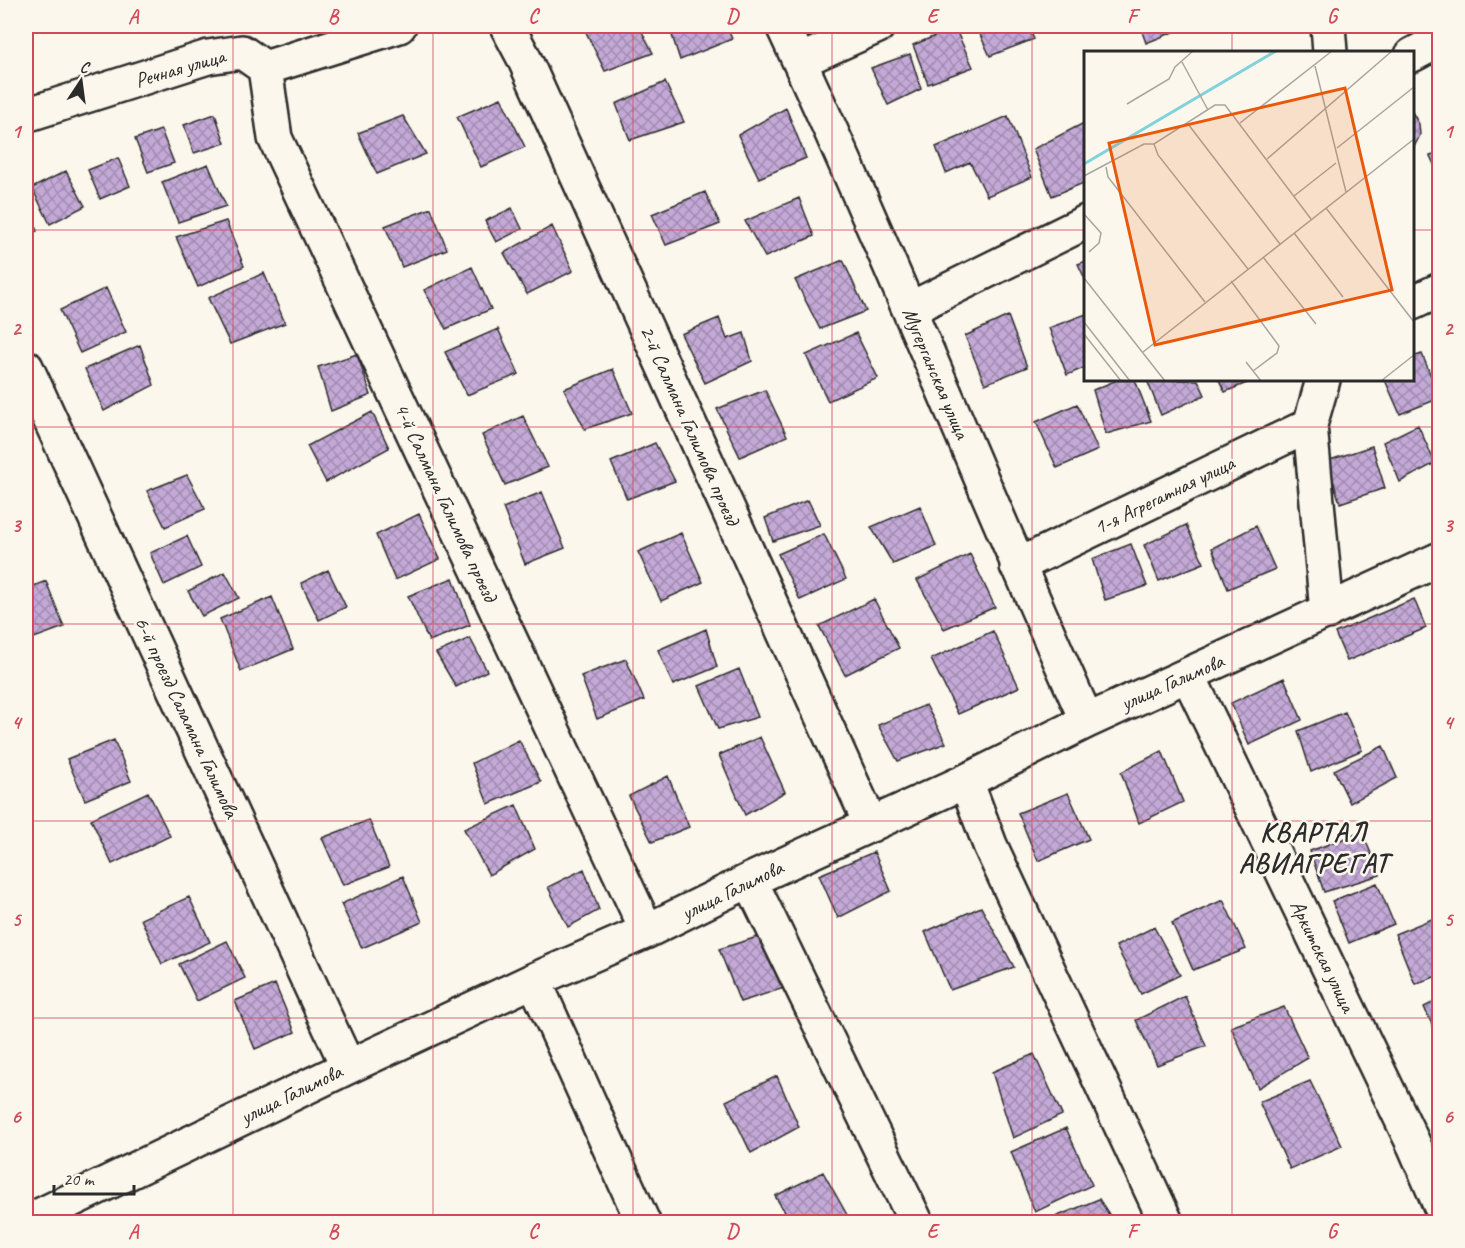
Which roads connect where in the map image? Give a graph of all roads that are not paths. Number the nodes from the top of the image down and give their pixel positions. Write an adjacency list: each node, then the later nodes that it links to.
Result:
1 (399, 26): 10 (street)
2 (507, 26): 25 (street, 2-й Салмана Галимова проезд)
3 (783, 26): 9 (street, Мугерганская улица)
4 (878, 26): 9 (street)
5 (1328, 26): 7 (street)
6 (1440, 40): 8 (street)
7 (1330, 51)
8 (1414, 54)
9 (800, 61): 15 (street, Мугерганская улица)
10 (265, 68): 11 (street, Речная улица); 27 (street, 4-й Салмана Галимова проезд)
11 (26, 115)
12 (1084, 223): 15 (street)
13 (1440, 290): 14 (street)
14 (1414, 303)
15 (910, 309): 20 (street, Мугерганская улица)
16 (26, 367): 29 (street, 6-й проезд Саламана Галимова)
17 (1323, 381): 18 (street)
18 (1310, 425): 20 (street, 1-я Агрегатная улица); 21 (street)
19 (1440, 559): 21 (street, улица Галимова)
20 (1017, 566): 23 (street, Мугерганская улица)
21 (1327, 612): 22 (street, улица Галимова)
22 (1188, 675): 23 (street, улица Галимова); 30 (street, Аркитская улица)
23 (1087, 721): 24 (street, улица Галимова)
24 (966, 781): 25 (street, улица Галимова); 34 (street)
25 (871, 825): 26 (street, улица Галимова)
26 (750, 880): 27 (street, улица Галимова); 33 (street)
27 (647, 931): 28 (street, улица Галимова)
28 (534, 980): 29 (street, улица Галимова); 32 (street)
29 (348, 1067): 31 (street, улица Галимова)
30 (1440, 1204)
31 (26, 1221)
32 (644, 1222)
33 (916, 1222)
34 (1166, 1222)

